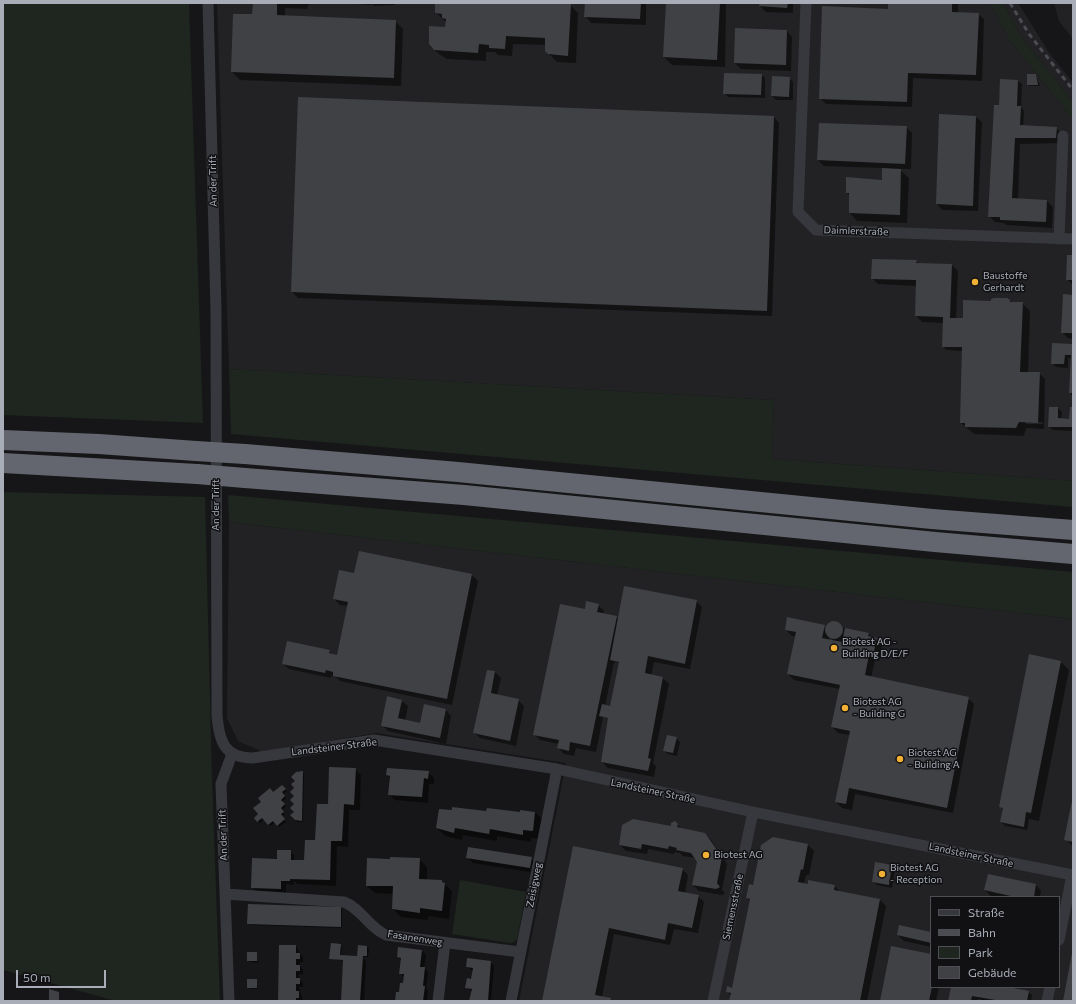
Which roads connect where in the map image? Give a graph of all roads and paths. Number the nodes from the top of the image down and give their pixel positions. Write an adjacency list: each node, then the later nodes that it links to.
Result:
1 (208, 3): 10 (street, An der Trift)
2 (806, 3): 4 (street, Daimlerstraße)
3 (1063, 136): 4 (street)
4 (1059, 238): 5 (street, Daimlerstraße)
5 (1073, 239)
6 (3, 440): 8 (highway, bridge)
7 (3, 463): 9 (highway, bridge)
8 (1073, 530)
9 (1073, 554)
10 (232, 754): 11 (street, Landsteiner Straße); 14 (street, An der Trift)
11 (557, 769): 12 (street, Landsteiner Straße); 17 (street, Zeisigweg)
12 (753, 812): 13 (street, Landsteiner Straße); 22 (street, Siemensstraße)
13 (1073, 875): 15 (street)
14 (225, 894): 16 (street, Fasanenweg); 19 (street, An der Trift)
15 (1060, 935)
16 (445, 943): 17 (street, Fasanenweg); 20 (street)
17 (520, 952): 21 (street, Zeisigweg)
18 (1050, 988): 23 (street)
19 (229, 1001)
20 (438, 1001)
21 (511, 1001)
22 (713, 1001)
23 (1047, 1001)

